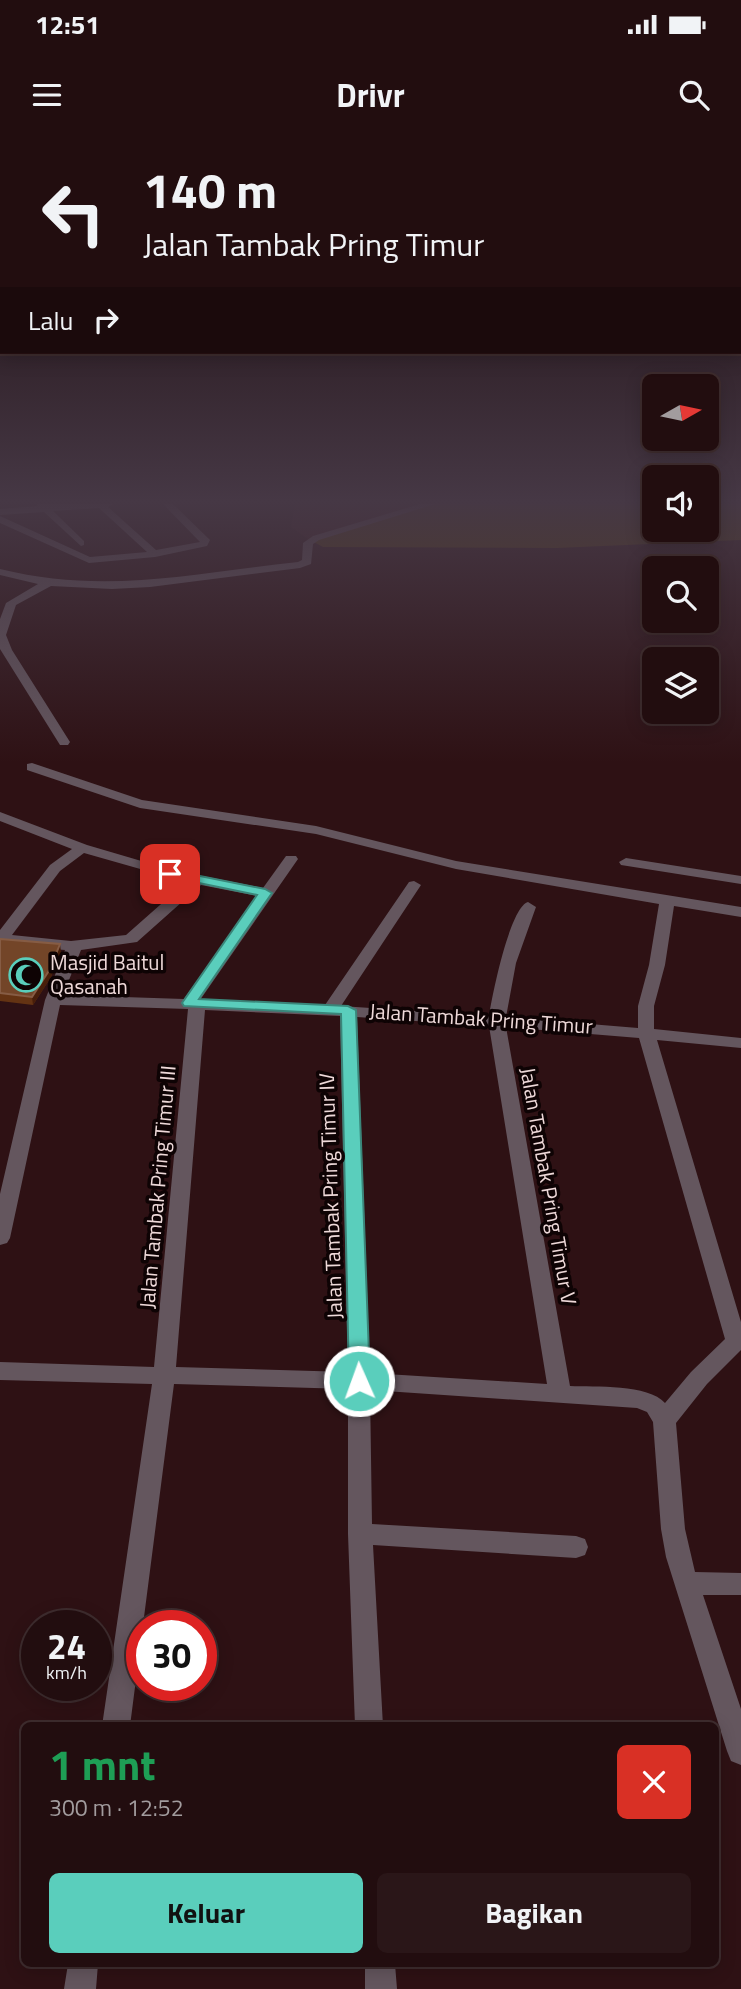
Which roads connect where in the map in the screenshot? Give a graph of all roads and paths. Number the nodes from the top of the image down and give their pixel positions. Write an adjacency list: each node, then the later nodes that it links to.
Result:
1 (35, 590): 2 (street)
2 (64, 742)
3 (32, 767): 12 (street)
4 (0, 816): 5 (street)
5 (82, 848): 8 (street); 15 (street)
6 (291, 859): 11 (street, Jalan Tambak Pring Timur III)
7 (626, 862): 9 (street)
8 (197, 880): 11 (street); 16 (street)
9 (741, 880)
10 (414, 885): 19 (street)
11 (265, 893): 18 (street, Jalan Tambak Pring Timur III)
12 (667, 900): 14 (street); 21 (street)
13 (528, 907): 20 (street, Jalan Tambak Pring Timur V)
14 (741, 912)
15 (1, 939): 16 (street)
16 (71, 946): 17 (street)
17 (52, 1000): 18 (street, Jalan Tambak Pring Timur); 23 (street)
18 (193, 1003): 19 (street, Jalan Tambak Pring Timur); 26 (street, Jalan Tambak Pring Timur III)
19 (339, 1009): 20 (street, Jalan Tambak Pring Timur); 27 (street, Jalan Tambak Pring Timur IV)
20 (497, 1021): 21 (street, Jalan Tambak Pring Timur); 28 (street, Jalan Tambak Pring Timur V)
21 (646, 1033): 22 (street, Jalan Tambak Pring Timur); 24 (street)
22 (741, 1043)
23 (0, 1238)
24 (738, 1337): 29 (street)
25 (0, 1371): 26 (street)
26 (164, 1375): 27 (street); 34 (street, Jalan Tambak Pring Timur III)
27 (359, 1381): 28 (street); 30 (street, Jalan Tambak Pring Timur IV)
28 (560, 1393): 29 (street)
29 (664, 1420): 32 (street)
30 (360, 1534): 31 (street); 35 (street, Jalan Tambak Pring Timur IV)
31 (576, 1547)
32 (687, 1583): 33 (street); 36 (street)
33 (741, 1584)
34 (117, 1722)
35 (369, 1722)
36 (741, 1751)
37 (83, 1967): 39 (street)
38 (380, 1967): 40 (street)
39 (79, 1989)
40 (381, 1989)

